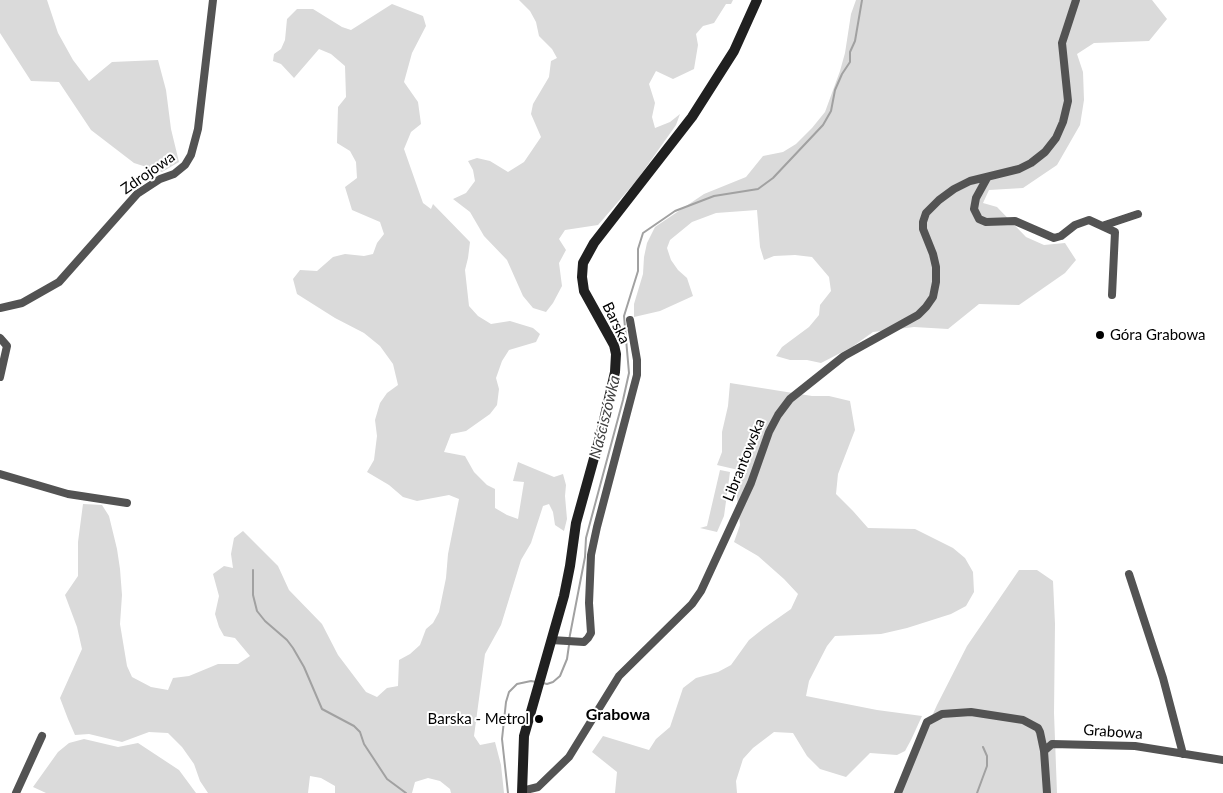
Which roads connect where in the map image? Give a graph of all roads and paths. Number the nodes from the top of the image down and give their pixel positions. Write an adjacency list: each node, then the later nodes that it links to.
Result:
1 (212, 0): 8 (street, Zdrojowa)
2 (757, 0): 15 (street, Barska)
3 (1075, 2): 4 (street, Librantowska)
4 (987, 178): 6 (street); 20 (street, Librantowska)
5 (1138, 214): 6 (street)
6 (1102, 226): 7 (street)
7 (1112, 295)
8 (0, 308)
9 (630, 320): 15 (street)
10 (0, 338): 11 (street)
11 (0, 377)
12 (0, 474): 13 (street)
13 (127, 503)
14 (1129, 574): 18 (street)
15 (557, 640): 20 (street, Barska)
16 (42, 736): 21 (street)
17 (1044, 751): 18 (street, Grabowa); 22 (street); 23 (street)
18 (1182, 754): 19 (street, Grabowa)
19 (1223, 760)
20 (522, 792)
21 (16, 793)
22 (898, 793)
23 (1047, 793)

